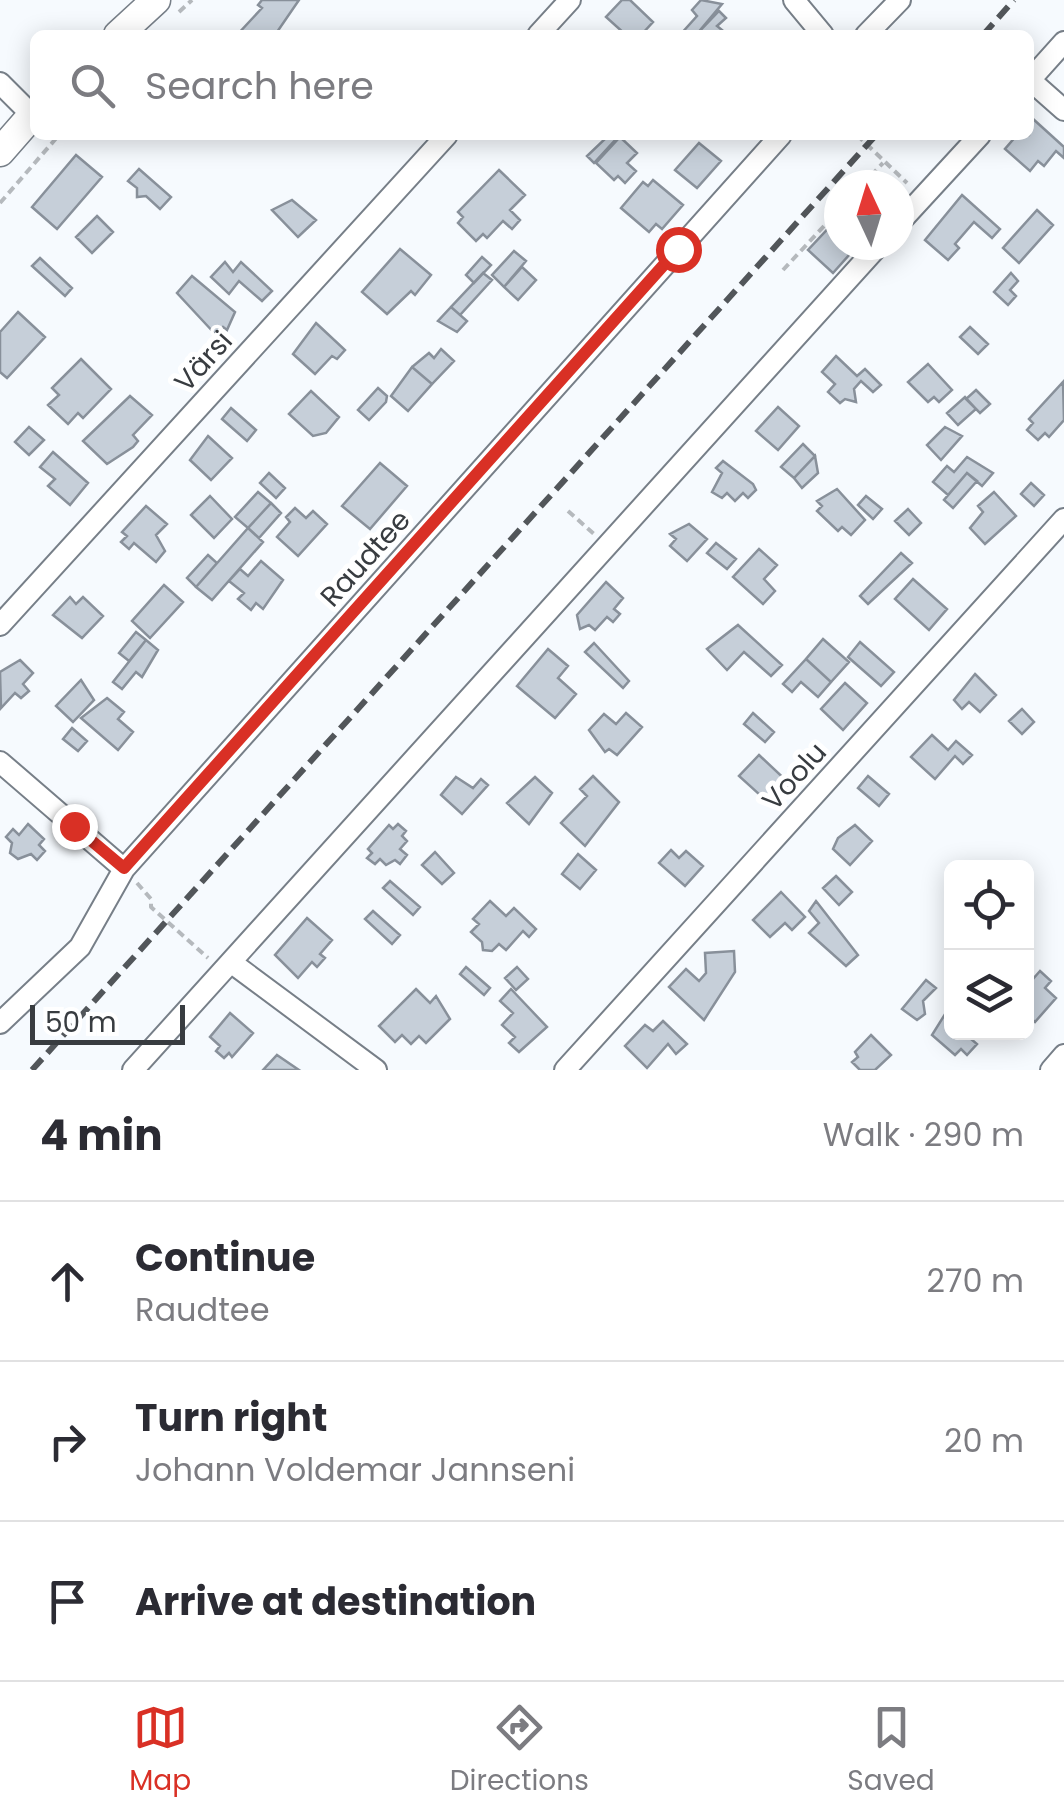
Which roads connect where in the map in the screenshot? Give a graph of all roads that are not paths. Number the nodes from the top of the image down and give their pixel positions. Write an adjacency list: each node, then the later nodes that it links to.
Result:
1 (156, 0): 5 (main road)
2 (570, 0): 6 (street)
3 (794, 0): 7 (street)
4 (900, 0): 8 (street)
5 (123, 30)
6 (543, 30)
7 (819, 30)
8 (871, 30)
9 (1064, 42): 10 (street)
10 (1034, 75)
11 (0, 83): 13 (street)
12 (1034, 85): 14 (street)
13 (30, 110)
14 (1064, 110)
15 (30, 118): 19 (main road)
16 (442, 140): 23 (street, Värsi)
17 (777, 140): 25 (street, Raudtee)
18 (975, 140): 20 (street)
19 (0, 152)
20 (914, 207)
21 (865, 260): 26 (street)
22 (1064, 519): 31 (street, Voolu)
23 (0, 625)
24 (0, 762): 25 (street)
25 (124, 868): 27 (street, Raudtee)
26 (228, 967): 29 (street); 30 (street)
27 (0, 1023)
28 (1064, 1055): 32 (street)
29 (133, 1070)
30 (376, 1070)
31 (565, 1070)
32 (1051, 1070)

